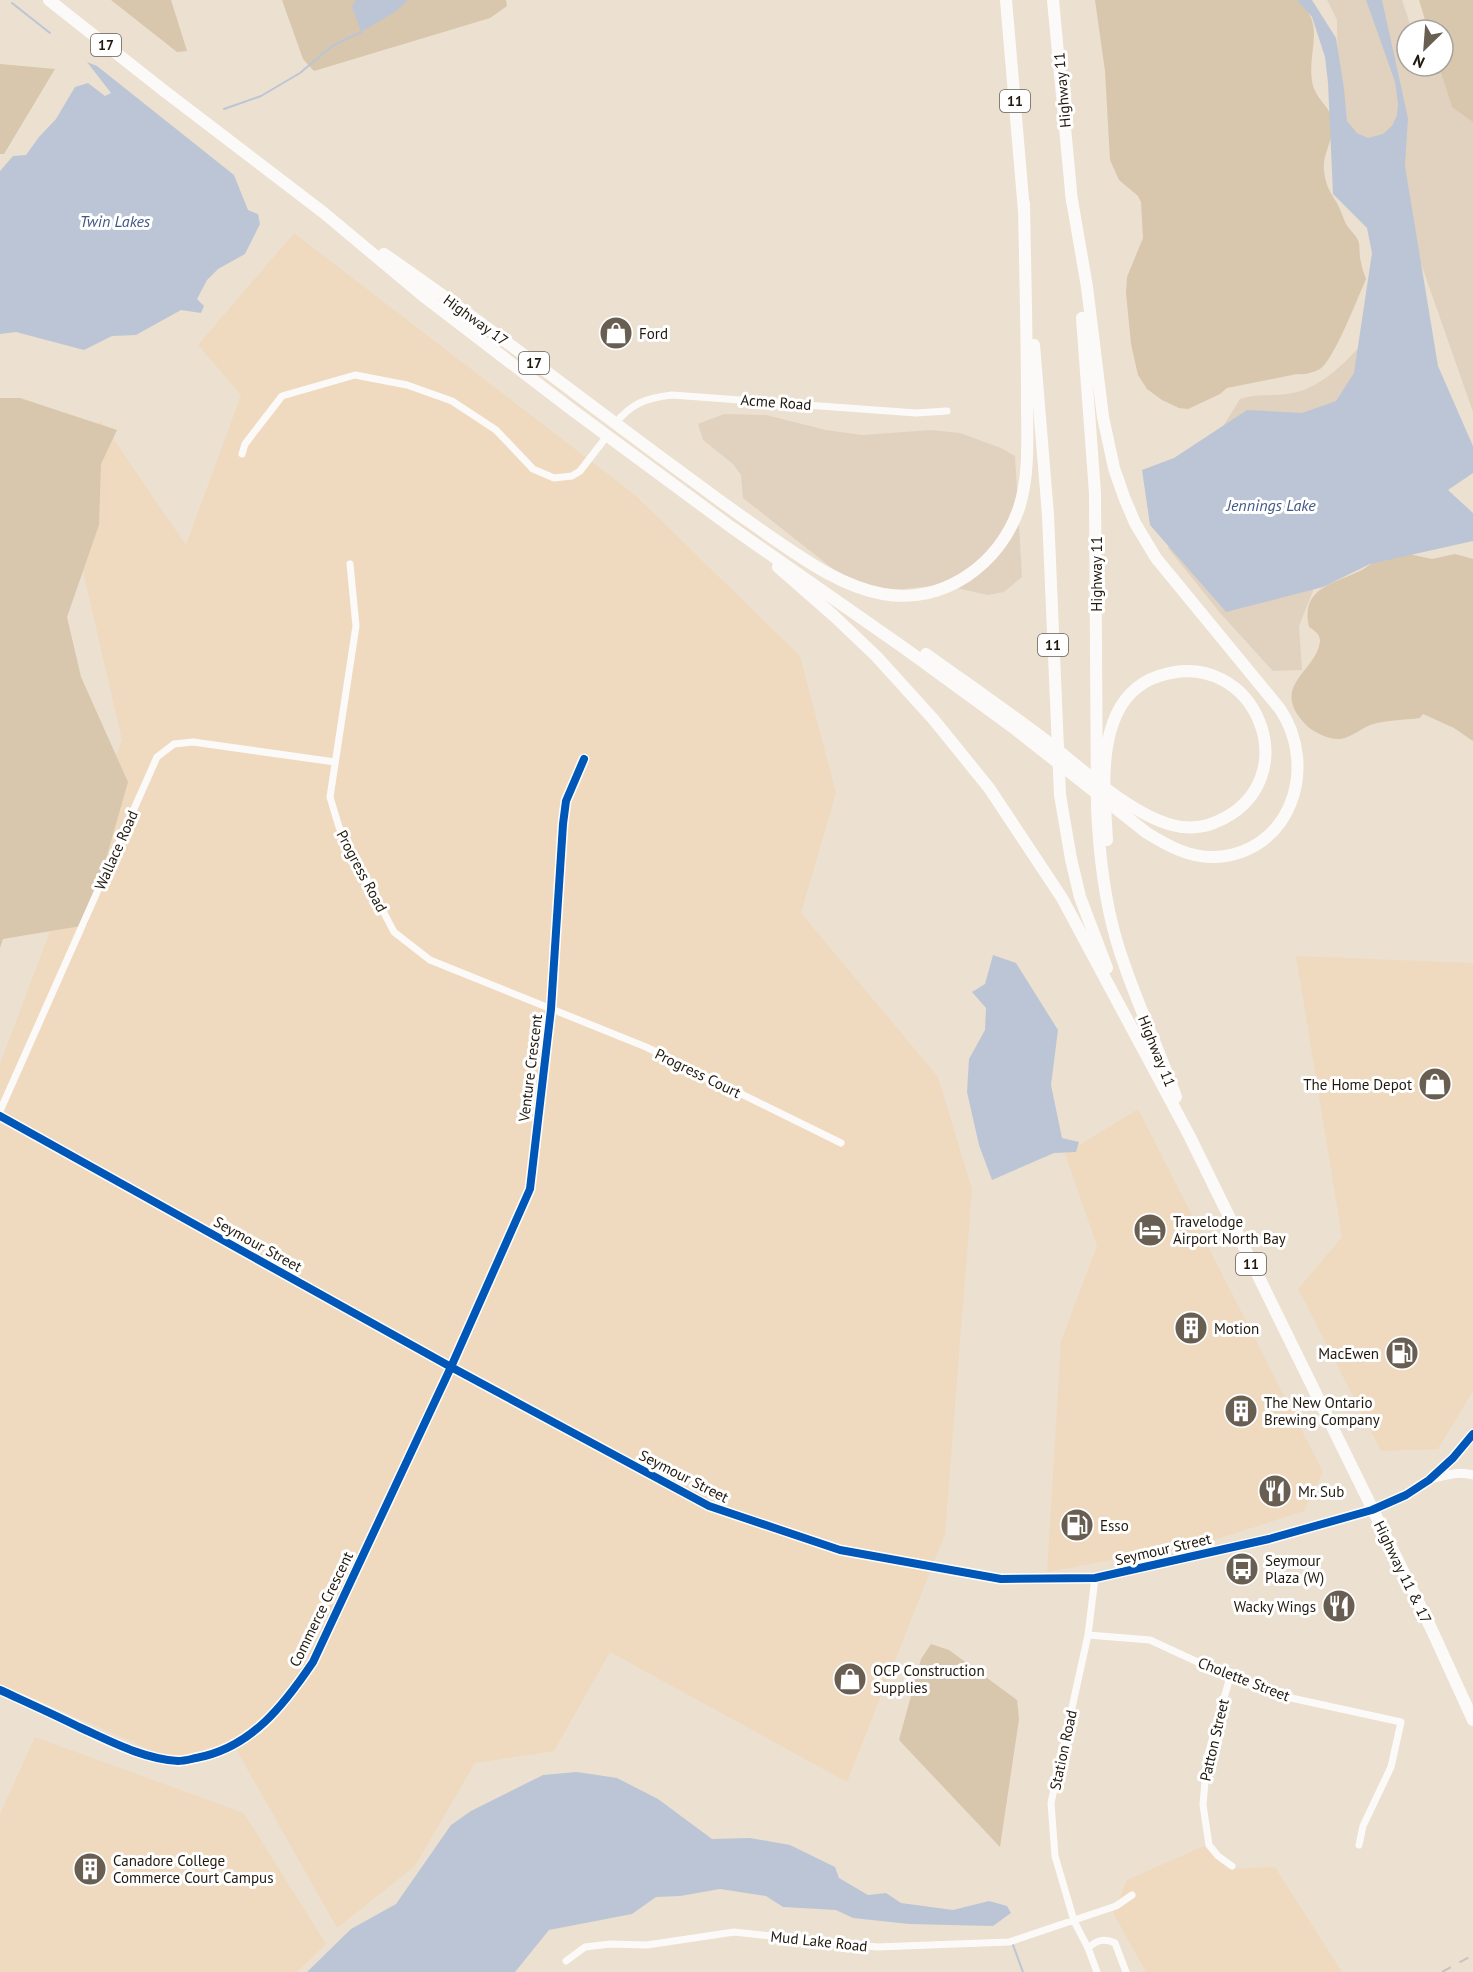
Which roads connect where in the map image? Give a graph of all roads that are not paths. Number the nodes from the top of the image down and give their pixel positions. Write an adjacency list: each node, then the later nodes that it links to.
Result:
1 (49, 0): 6 (highway, Highway 17 / 17)
2 (1006, 0): 5 (highway, Highway 11 / 11)
3 (1053, 0): 4 (highway, Highway 11 / 11)
4 (1071, 194): 14 (highway); 17 (highway, Highway 11 / 11)
5 (1024, 203): 11 (highway); 19 (highway, Highway 11 / 11)
6 (324, 213): 8 (highway, Highway 17 / 17); 9 (highway, Highway 17 / 17)
7 (947, 411): 8 (street, Acme Road)
8 (615, 424): 9 (highway); 11 (highway, Highway 17 / 17)
9 (607, 436): 10 (street); 12 (highway, Highway 17 / 17)
10 (243, 454)
11 (741, 516): 14 (highway)
12 (731, 527): 14 (highway); 19 (highway)
13 (350, 564): 16 (street, Progress Road)
14 (1018, 726): 17 (highway)
15 (584, 759): 18 (street, Venture Crescent)
16 (335, 762): 18 (street, Progress Road); 20 (street, Wallace Road)
17 (1110, 913): 19 (highway, Highway 11 / 11)
18 (551, 1009): 22 (street, Progress Court); 23 (street, Venture Crescent)
19 (1159, 1068): 27 (highway, Highway 11 & 17 / 11)
20 (0, 1111)
21 (0, 1116): 23 (street, Seymour Street)
22 (841, 1143)
23 (451, 1367): 28 (street, Seymour Street); 31 (street, Commerce Crescent)
24 (1472, 1439): 26 (street, Seymour Street)
25 (1473, 1475): 26 (street)
26 (1429, 1480): 27 (street, Seymour Street)
27 (1372, 1510): 28 (street, Seymour Street); 32 (highway, Highway 11 & 17 / 11)
28 (1095, 1578): 29 (street, Station Road)
29 (1088, 1635): 30 (street, Cholette Street); 36 (street, Station Road)
30 (1230, 1677): 33 (street, Cholette Street); 34 (street, Patton Street)
31 (0, 1690)
32 (1473, 1720)
33 (1359, 1845)
34 (1232, 1866)
35 (1132, 1895): 36 (street)
36 (1074, 1921): 37 (street, Station Road); 38 (street, Mud Lake Road)
37 (1088, 1948): 39 (street, Station Road); 40 (street)
38 (566, 1961)
39 (1097, 1972)
40 (1126, 1972)

